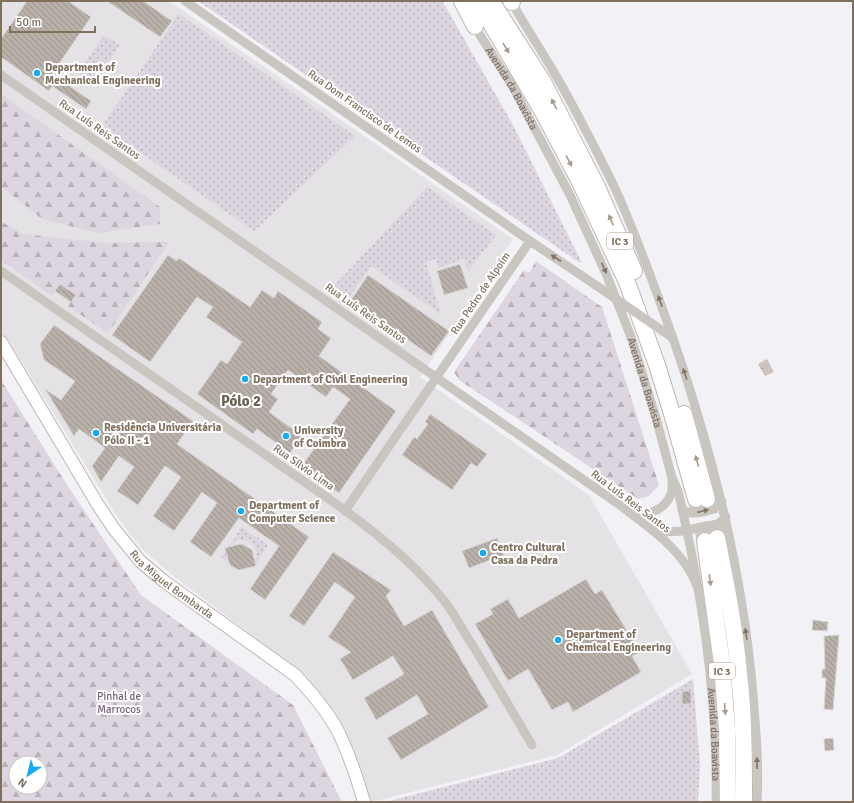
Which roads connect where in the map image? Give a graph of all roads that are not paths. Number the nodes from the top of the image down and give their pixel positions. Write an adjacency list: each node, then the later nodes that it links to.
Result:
1 (185, 1): 9 (street, Rua Dom Francisco de Lemos)
2 (456, 1): 7 (street, Avenida da Boavista)
3 (462, 1): 7 (highway)
4 (476, 1): 15 (highway, Avenida da Boavista / IC 3, one-way to 15)
5 (492, 1): 15 (highway, Avenida da Boavista / IC 3, one-way to 5)
6 (511, 1): 11 (street, Avenida da Boavista, one-way to 6)
7 (475, 26): 14 (street, Avenida da Boavista, one-way to 14)
8 (1, 75): 13 (street, Rua Luís Reis Santos)
9 (530, 241): 11 (street, one-way to 9, bridge); 13 (street, Rua Pedro de Alpoím)
10 (1, 271): 17 (street, Rua Sílvio Lima)
11 (673, 338): 15 (street, Avenida da Boavista, one-way to 11)
12 (1, 342): 24 (street, Rua Miguel Bombarda)
13 (437, 377): 16 (street, Rua Luís Reis Santos); 17 (street, Rua Pedro de Alpoím)
14 (672, 478): 16 (street); 18 (street, Avenida da Boavista)
15 (708, 500): 18 (street, one-way to 15); 19 (street, Avenida da Boavista)
16 (617, 502): 20 (street, Rua Luís Reis Santos)
17 (345, 510): 23 (street, Rua Sílvio Lima)
18 (682, 510): 21 (street, Avenida da Boavista)
19 (726, 517): 21 (street); 28 (street, Avenida da Boavista, one-way to 19)
20 (649, 527): 21 (street); 22 (street, Rua Luís Reis Santos)
21 (687, 531): 22 (street, Avenida da Boavista)
22 (699, 590): 25 (street, Avenida da Boavista)
23 (532, 744)
24 (364, 802)
25 (716, 802)
26 (728, 802): 27 (highway, Avenida da Boavista / IC 3, one-way to 26)
27 (744, 802)
28 (757, 802)

